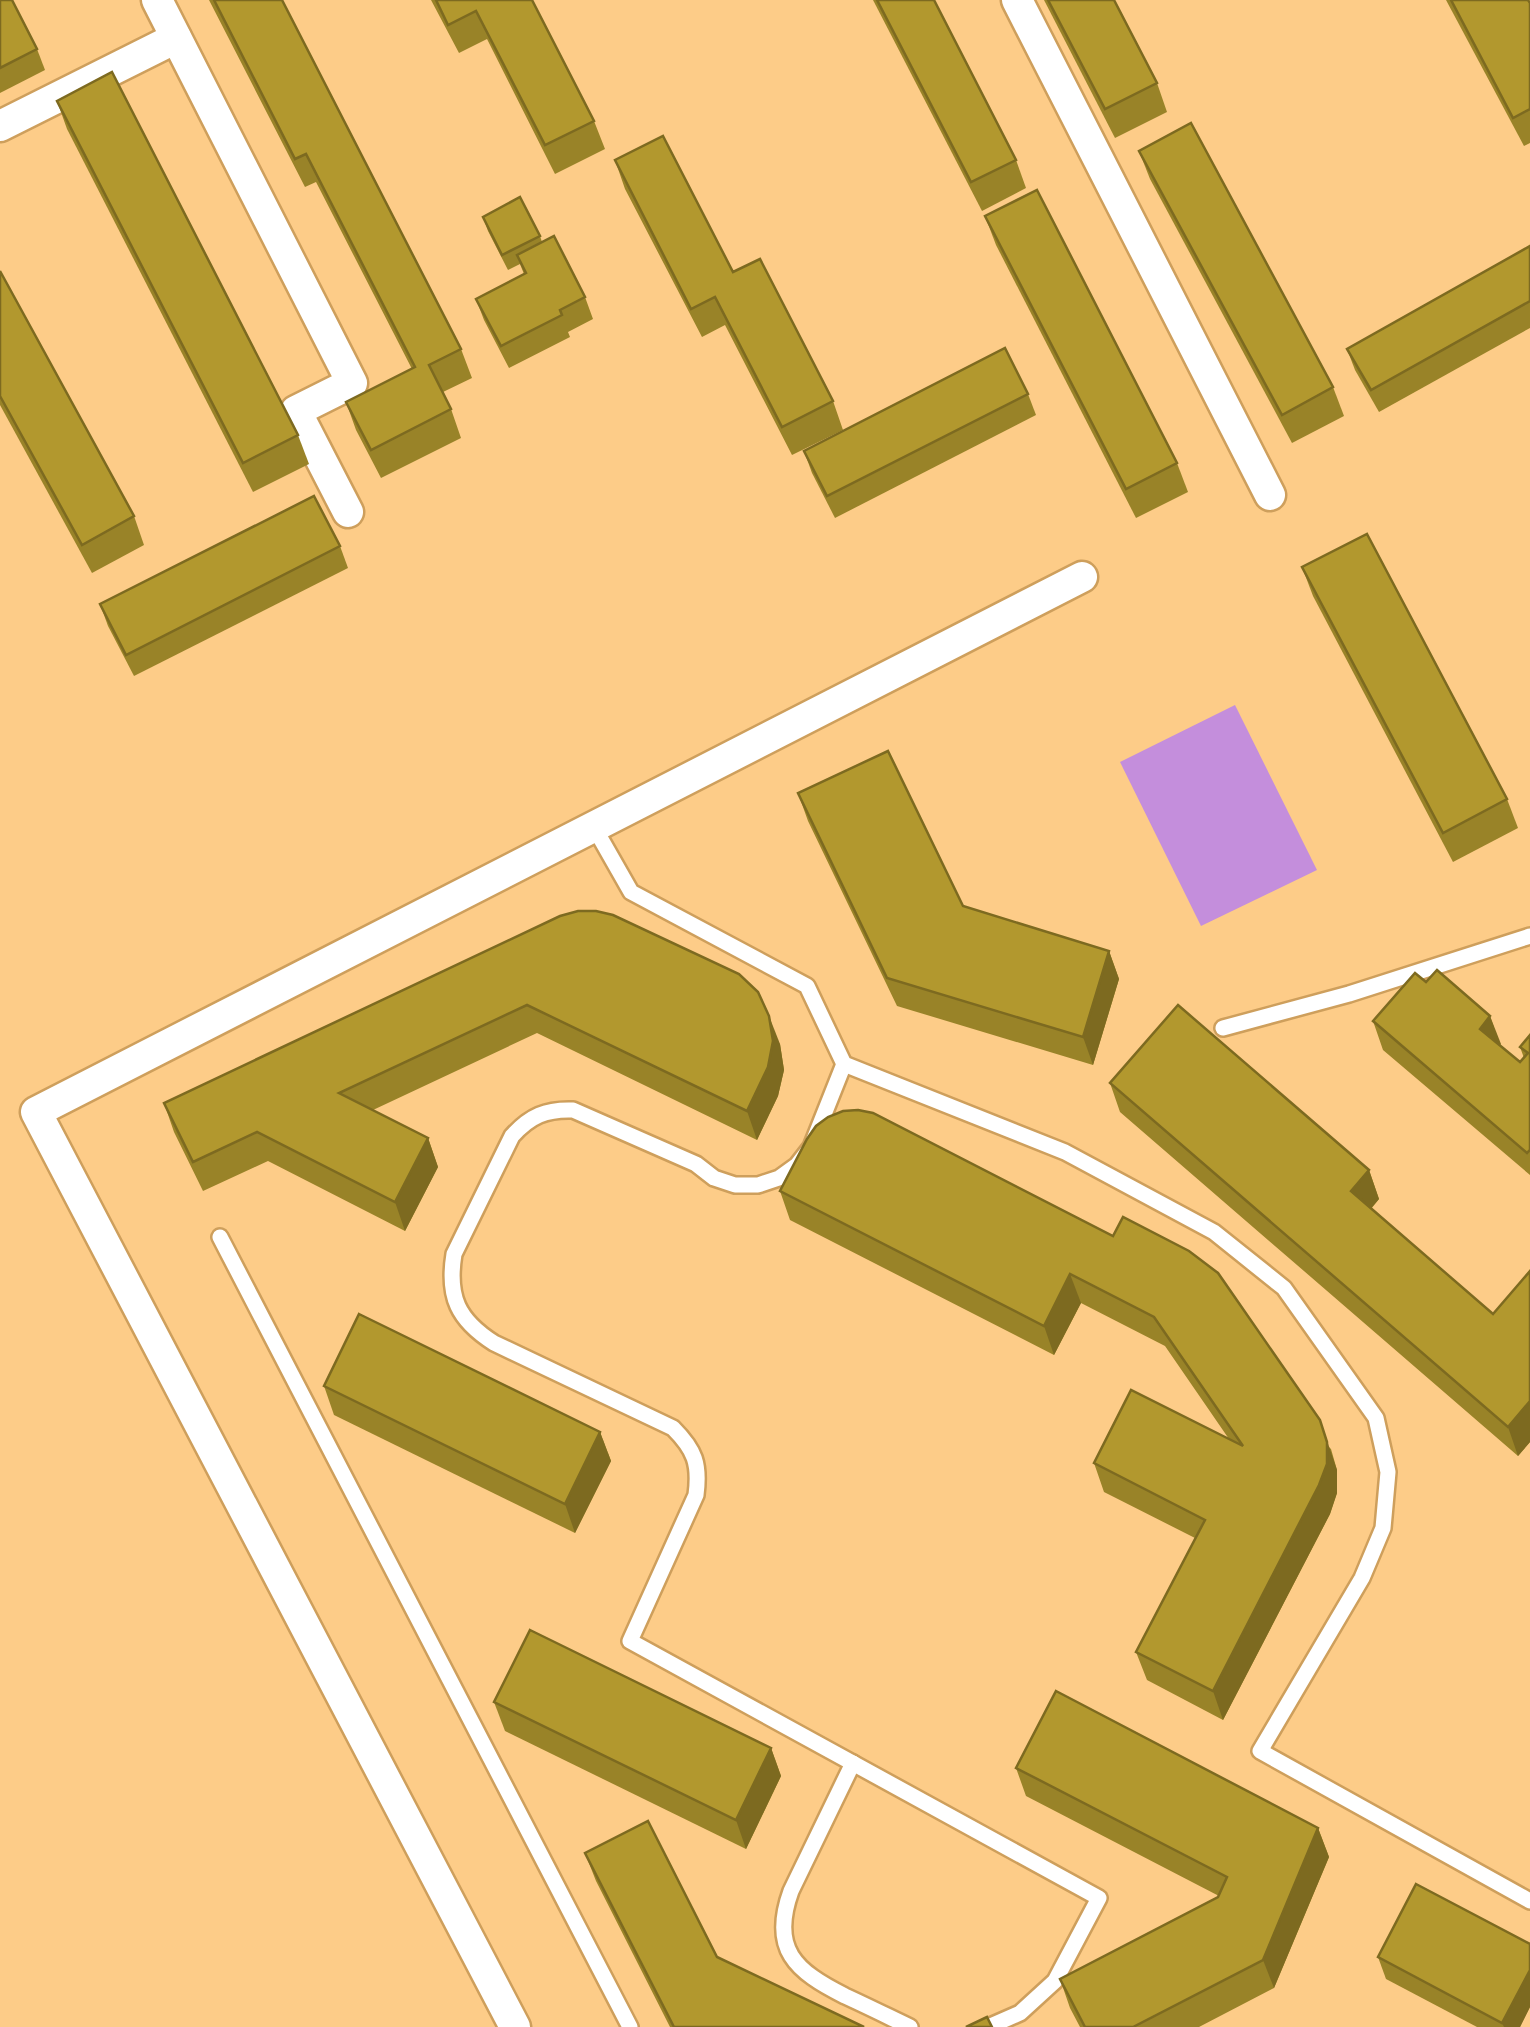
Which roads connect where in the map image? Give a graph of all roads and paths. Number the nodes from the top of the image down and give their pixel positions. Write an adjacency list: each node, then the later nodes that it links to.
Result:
1 (157, 0): 3 (street)
2 (1018, 0): 5 (street)
3 (176, 38): 4 (street); 6 (street)
4 (0, 126)
5 (1270, 495)
6 (348, 512)
7 (1082, 577): 8 (street)
8 (594, 827): 11 (lane); 16 (street)
9 (1530, 936): 10 (lane)
10 (1223, 1028)
11 (844, 1064): 13 (lane); 14 (lane)
12 (220, 1237): 17 (lane)
13 (854, 1763): 15 (lane); 18 (lane)
14 (1530, 1901)
15 (1023, 2020): 19 (lane)
16 (514, 2027)
17 (630, 2027)
18 (910, 2027)
19 (988, 2027)

